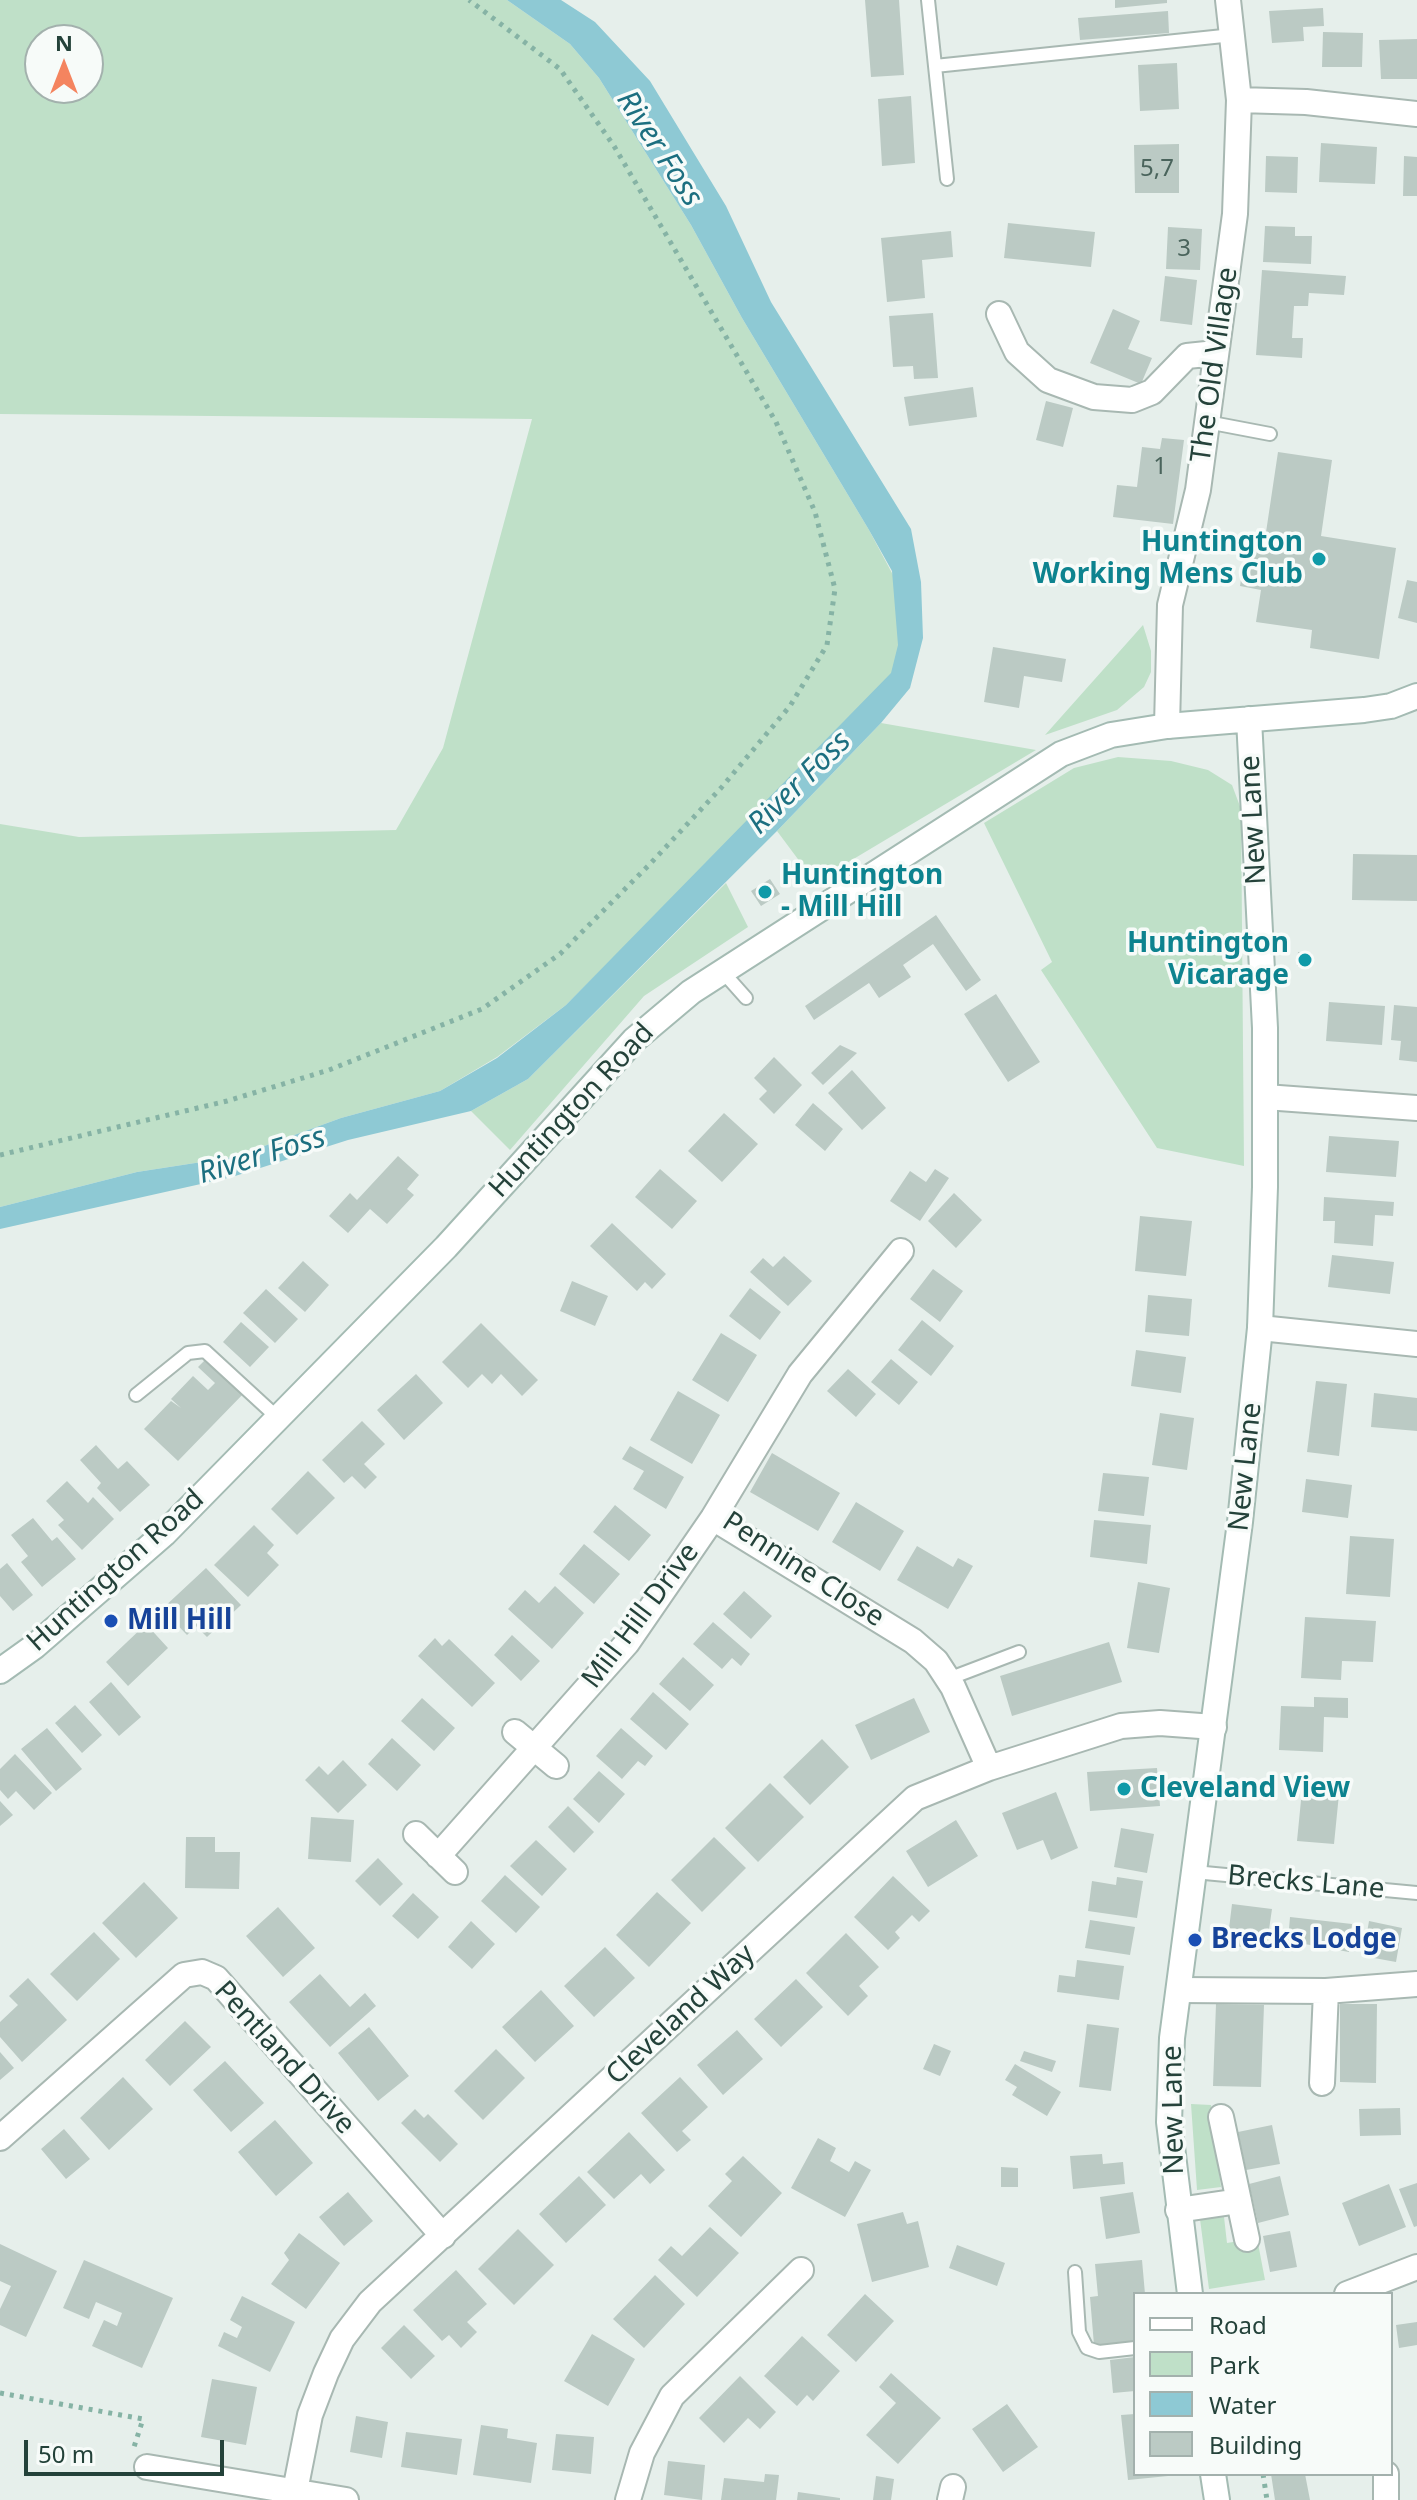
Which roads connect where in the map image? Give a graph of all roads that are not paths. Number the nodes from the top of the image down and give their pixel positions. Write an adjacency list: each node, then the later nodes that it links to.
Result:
1 (928, 0): 4 (lane)
2 (1228, 0): 3 (street, The Old Village)
3 (1233, 35): 4 (lane); 5 (street, The Old Village)
4 (935, 66): 7 (lane)
5 (1239, 100): 6 (street); 9 (street, The Old Village)
6 (1417, 114)
7 (947, 179)
8 (999, 314): 9 (street)
9 (1216, 353): 10 (street, The Old Village)
10 (1207, 422): 11 (lane); 14 (street, The Old Village)
11 (1270, 434)
12 (1417, 696): 13 (street, Huntington Road)
13 (1249, 719): 14 (street, Huntington Road); 17 (street, New Lane)
14 (1167, 726): 15 (street, Huntington Road)
15 (722, 971): 16 (lane); 23 (street, Huntington Road)
16 (746, 998)
17 (1265, 1097): 18 (street); 20 (street, New Lane)
18 (1417, 1108)
19 (901, 1251): 24 (street, Pennine Close)
20 (1260, 1328): 21 (street); 28 (street, New Lane)
21 (1417, 1344)
22 (136, 1395): 23 (lane)
23 (279, 1419): 26 (street, Huntington Road)
24 (713, 1518): 27 (street, Pennine Close); 29 (street, Mill Hill Drive)
25 (1019, 1652): 27 (lane)
26 (0, 1671)
27 (948, 1679): 31 (street, Pennine Close)
28 (1214, 1727): 31 (street, Cleveland Way); 33 (street, New Lane)
29 (525, 1740): 30 (street); 32 (street, Mill Hill Drive)
30 (556, 1766)
31 (989, 1768): 43 (street, Cleveland Way)
32 (416, 1834)
33 (1194, 1872): 34 (lane, Brecks Lane); 36 (street, New Lane)
34 (1417, 1893)
35 (1417, 1984): 37 (street)
36 (1179, 1990): 37 (street); 42 (street, New Lane)
37 (1326, 1991): 38 (street)
38 (1322, 2083)
39 (1221, 2117): 41 (street, New Lane)
40 (0, 2138): 43 (street, Pentland Drive)
41 (1239, 2201): 42 (street, New Lane); 44 (street, New Lane)
42 (1178, 2210): 48 (street, New Lane)
43 (443, 2236): 54 (street, Cleveland Way)
44 (1247, 2239)
45 (1417, 2267): 49 (street)
46 (801, 2270): 56 (street)
47 (1075, 2272): 50 (lane)
48 (1190, 2292)
49 (1354, 2292)
50 (1133, 2348)
51 (147, 2467): 54 (street)
52 (1213, 2476): 57 (street)
53 (1386, 2476): 58 (street)
54 (295, 2491): 55 (street)
55 (346, 2500)
56 (628, 2500)
57 (1217, 2500)
58 (1386, 2500)

